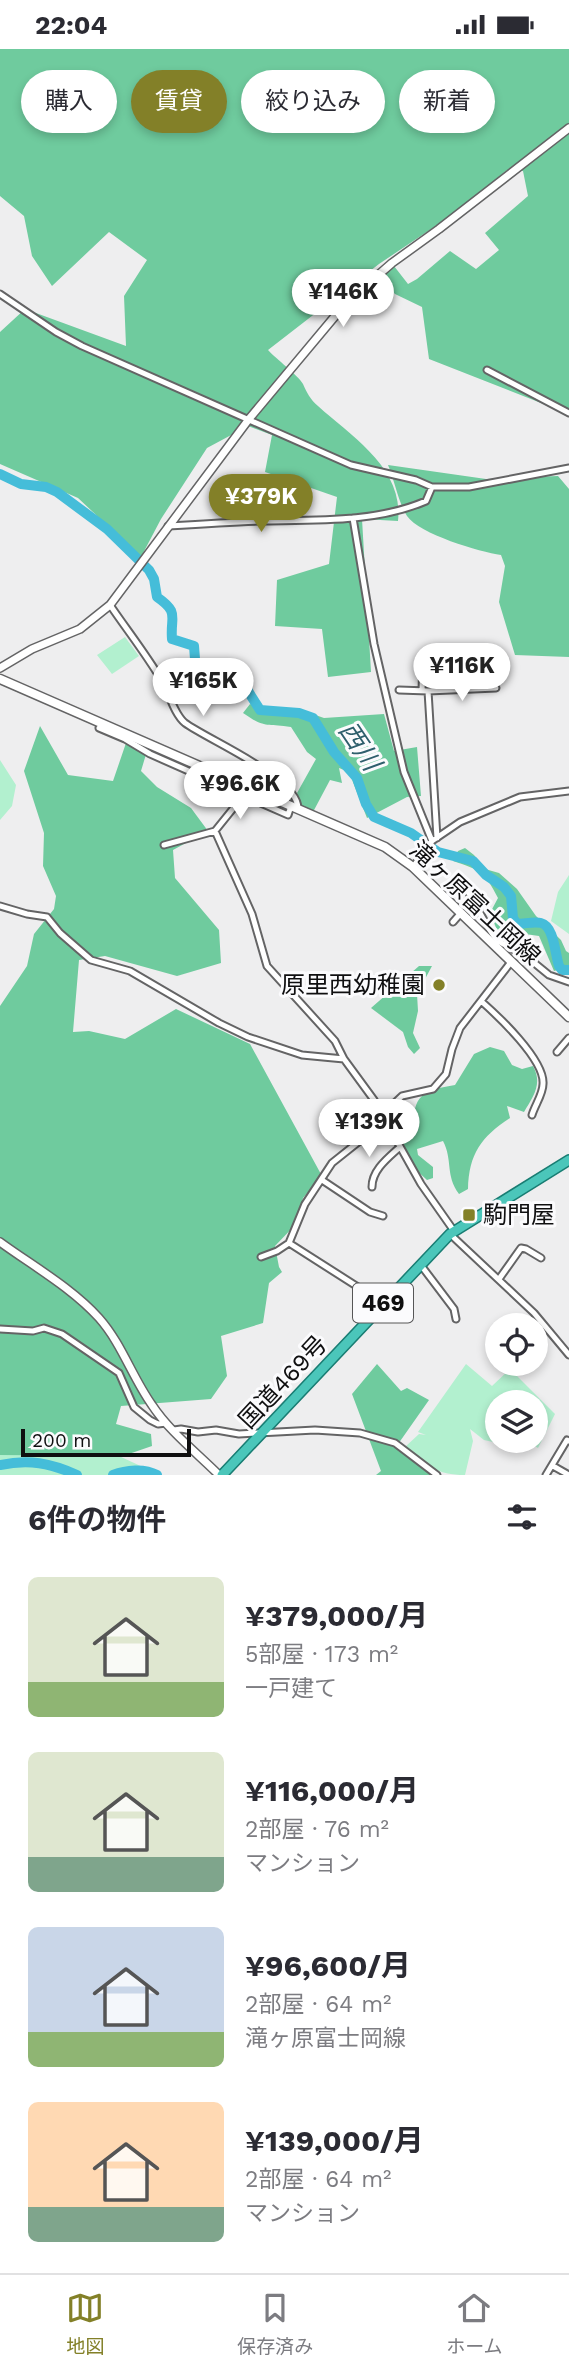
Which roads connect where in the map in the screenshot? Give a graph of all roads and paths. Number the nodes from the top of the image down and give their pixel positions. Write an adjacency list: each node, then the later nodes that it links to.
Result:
1 (569, 128): 5 (street)
2 (0, 294): 5 (street)
3 (487, 370): 4 (street)
4 (569, 413)
5 (248, 419): 7 (street); 9 (street)
6 (569, 468): 7 (street)
7 (432, 487): 8 (street)
8 (353, 518): 9 (street); 22 (street)
9 (168, 526): 10 (street)
10 (110, 604): 12 (street); 20 (street)
11 (423, 656): 16 (street)
12 (0, 667)
13 (0, 680): 20 (main road, 滝ヶ原富士岡線)
14 (496, 688): 16 (street)
15 (399, 690): 16 (street)
16 (425, 691): 22 (street)
17 (99, 728): 19 (street)
18 (569, 791): 22 (street)
19 (244, 795): 20 (street); 21 (street)
20 (294, 807): 24 (main road, 滝ヶ原富士岡線)
21 (215, 831): 23 (street); 36 (street)
22 (434, 839): 24 (street)
23 (164, 845)
24 (413, 867): 27 (main road, 滝ヶ原富士岡線)
25 (458, 880): 29 (street)
26 (0, 906): 36 (street)
27 (460, 914): 28 (street); 29 (main road, 滝ヶ原富士岡線)
28 (453, 922)
29 (496, 943): 30 (main road, 滝ヶ原富士岡線); 31 (street)
30 (511, 962): 32 (street); 33 (main road, 滝ヶ原富士岡線)
31 (569, 982)
32 (481, 1001): 37 (street); 38 (street)
33 (569, 1017)
34 (569, 1038): 35 (street)
35 (557, 1052)
36 (344, 1059): 38 (street)
37 (532, 1115)
38 (384, 1117): 39 (street); 41 (street)
39 (400, 1147): 42 (street); 44 (street)
40 (569, 1160): 44 (highway, 国道469号 / 469)
41 (322, 1180): 43 (street); 46 (street)
42 (372, 1187)
43 (383, 1216)
44 (452, 1233): 49 (highway, 国道469号 / 469); 50 (street)
45 (0, 1242): 55 (street)
46 (289, 1243): 47 (street); 51 (street)
47 (261, 1257)
48 (541, 1258): 50 (street)
49 (420, 1263): 51 (highway, 国道469号 / 469); 52 (street)
50 (499, 1279): 54 (street)
51 (383, 1303): 57 (highway, 国道469号 / 469)
52 (456, 1319)
53 (0, 1329): 55 (street)
54 (568, 1351)
55 (166, 1423): 56 (street)
56 (174, 1430): 57 (street); 60 (street)
57 (261, 1433): 60 (highway, 国道469号 / 469); 61 (street)
58 (569, 1441): 59 (street)
59 (553, 1466): 62 (street); 63 (street)
60 (220, 1475)
61 (437, 1475)
62 (546, 1475)
63 (569, 1475)

